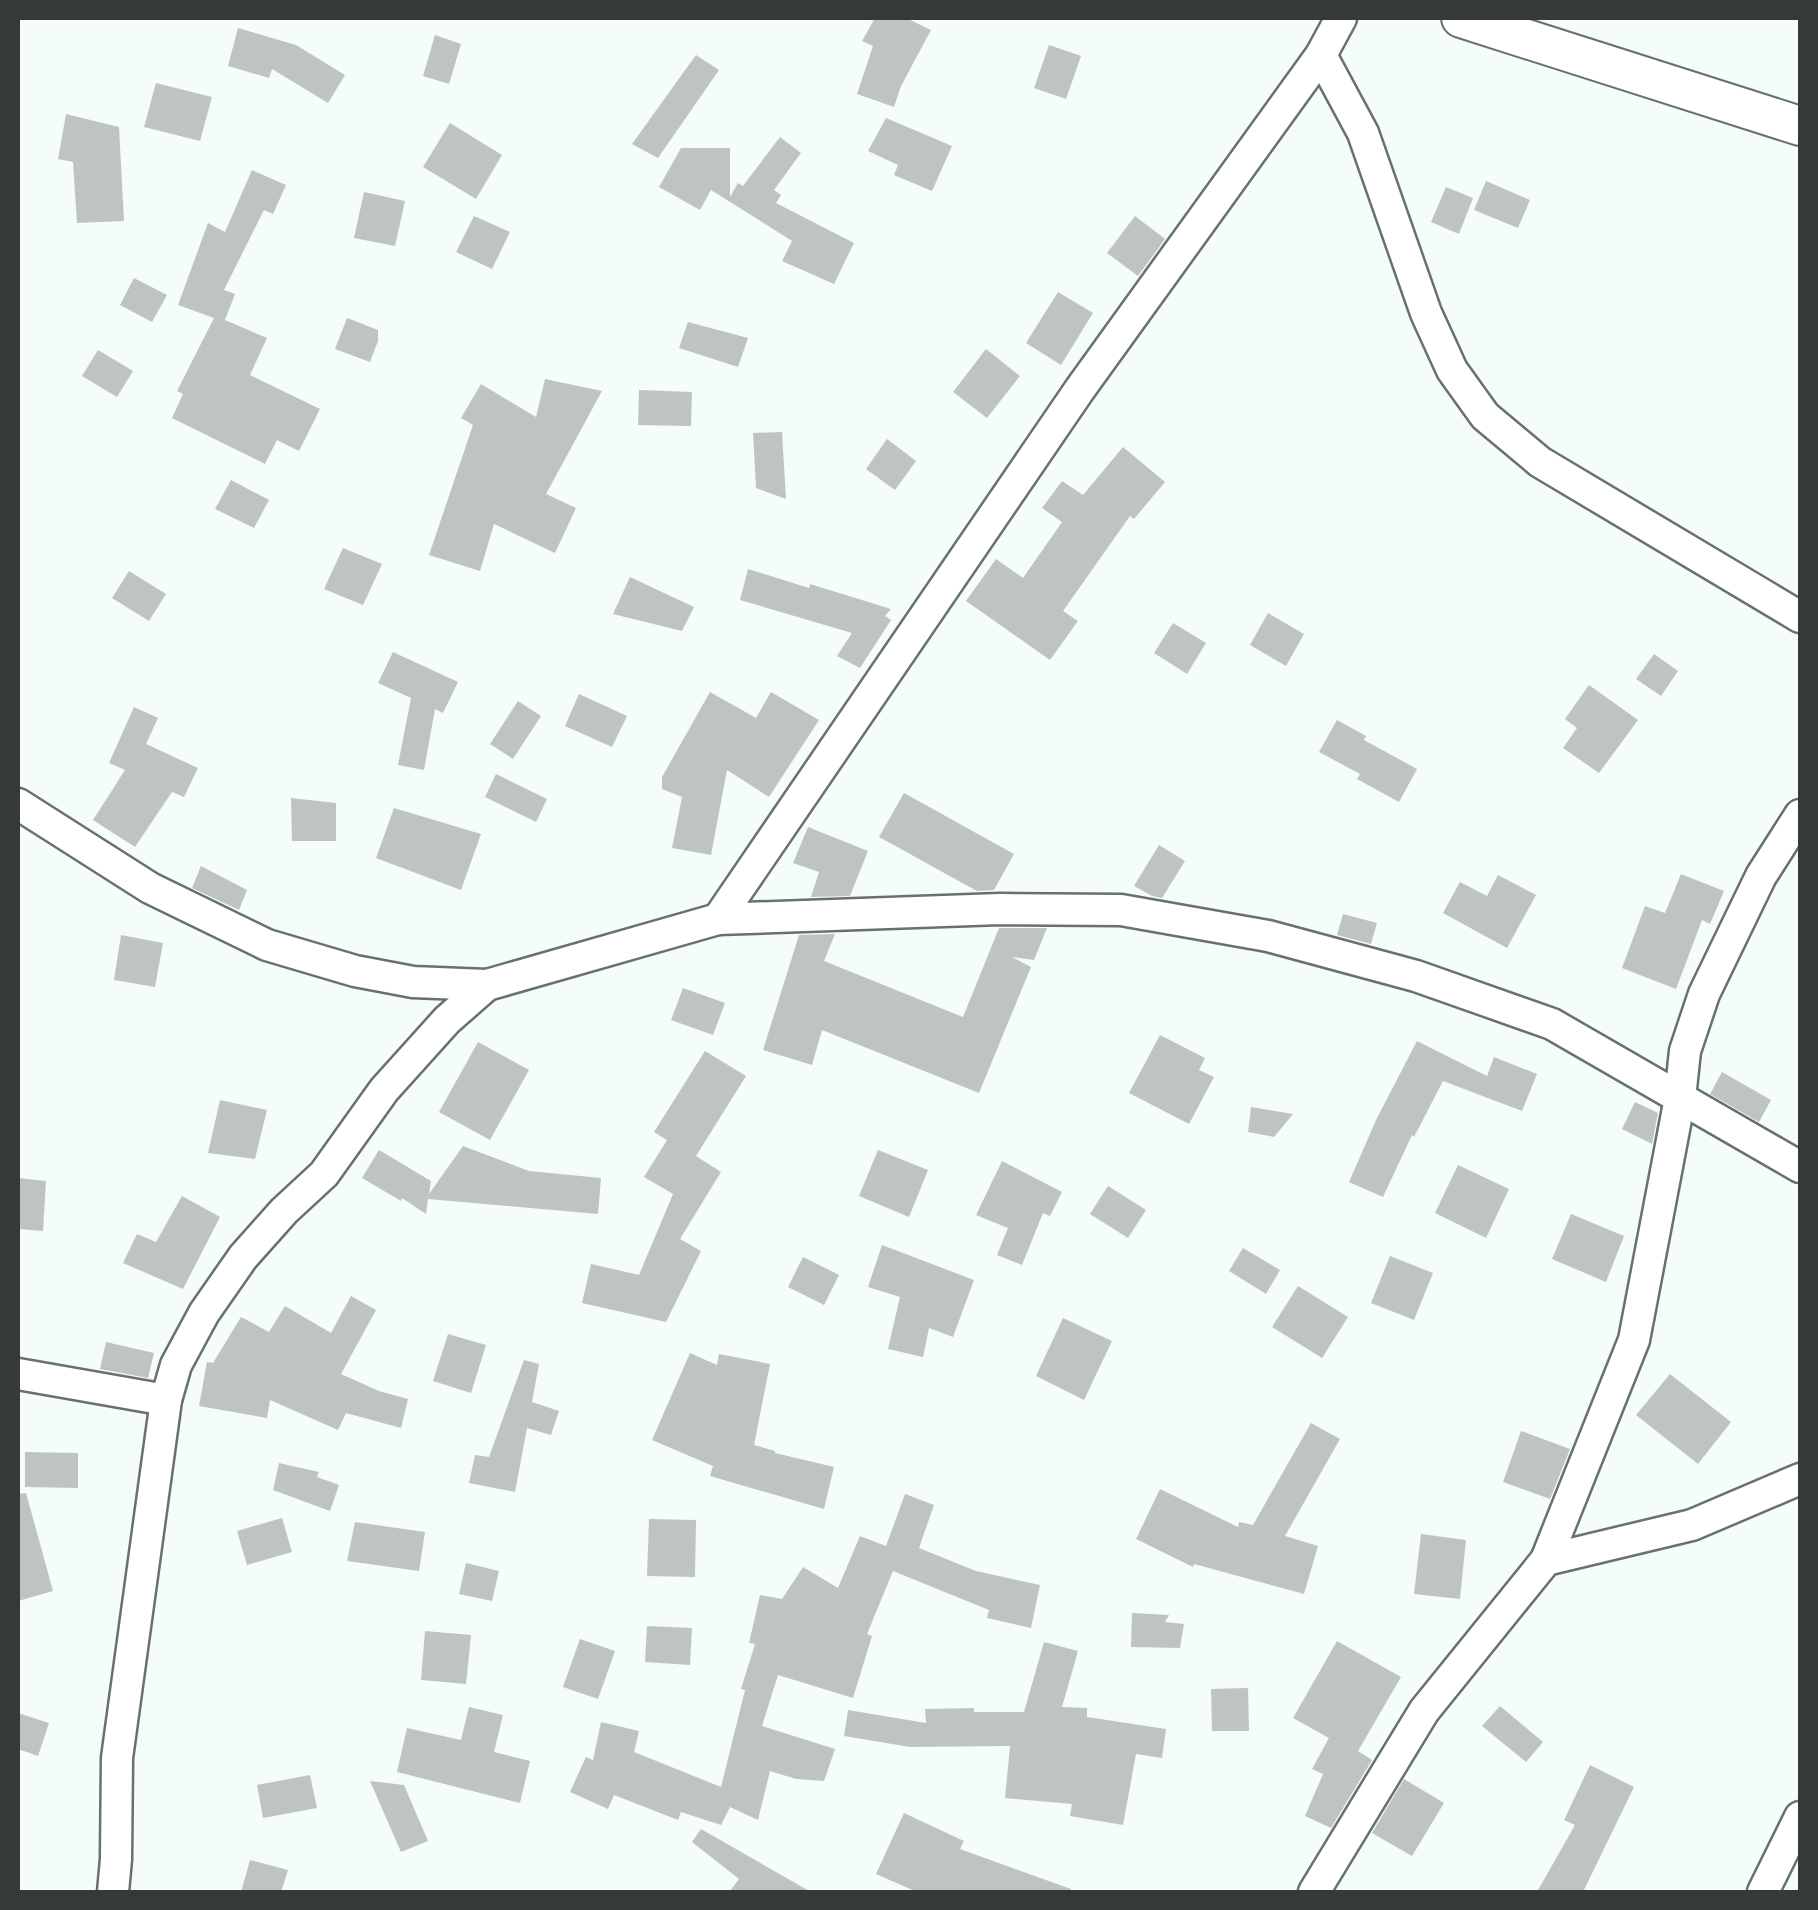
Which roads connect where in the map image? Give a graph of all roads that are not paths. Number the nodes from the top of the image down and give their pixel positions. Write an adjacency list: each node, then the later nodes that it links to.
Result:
1 (1342, 18): 3 (street)
2 (1461, 18): 4 (street)
3 (1321, 55): 5 (street); 8 (street)
4 (1800, 126)
5 (1800, 617)
6 (18, 804): 9 (street)
7 (1800, 815): 10 (street)
8 (718, 919): 9 (street); 10 (street)
9 (486, 985): 13 (street)
10 (1680, 1098): 11 (street); 15 (street)
11 (1800, 1167)
12 (18, 1374): 13 (street)
13 (166, 1400): 17 (street)
14 (1800, 1479): 15 (street)
15 (1546, 1560): 18 (street)
16 (1800, 1817): 19 (street)
17 (112, 1892)
18 (1314, 1892)
19 (1762, 1892)

